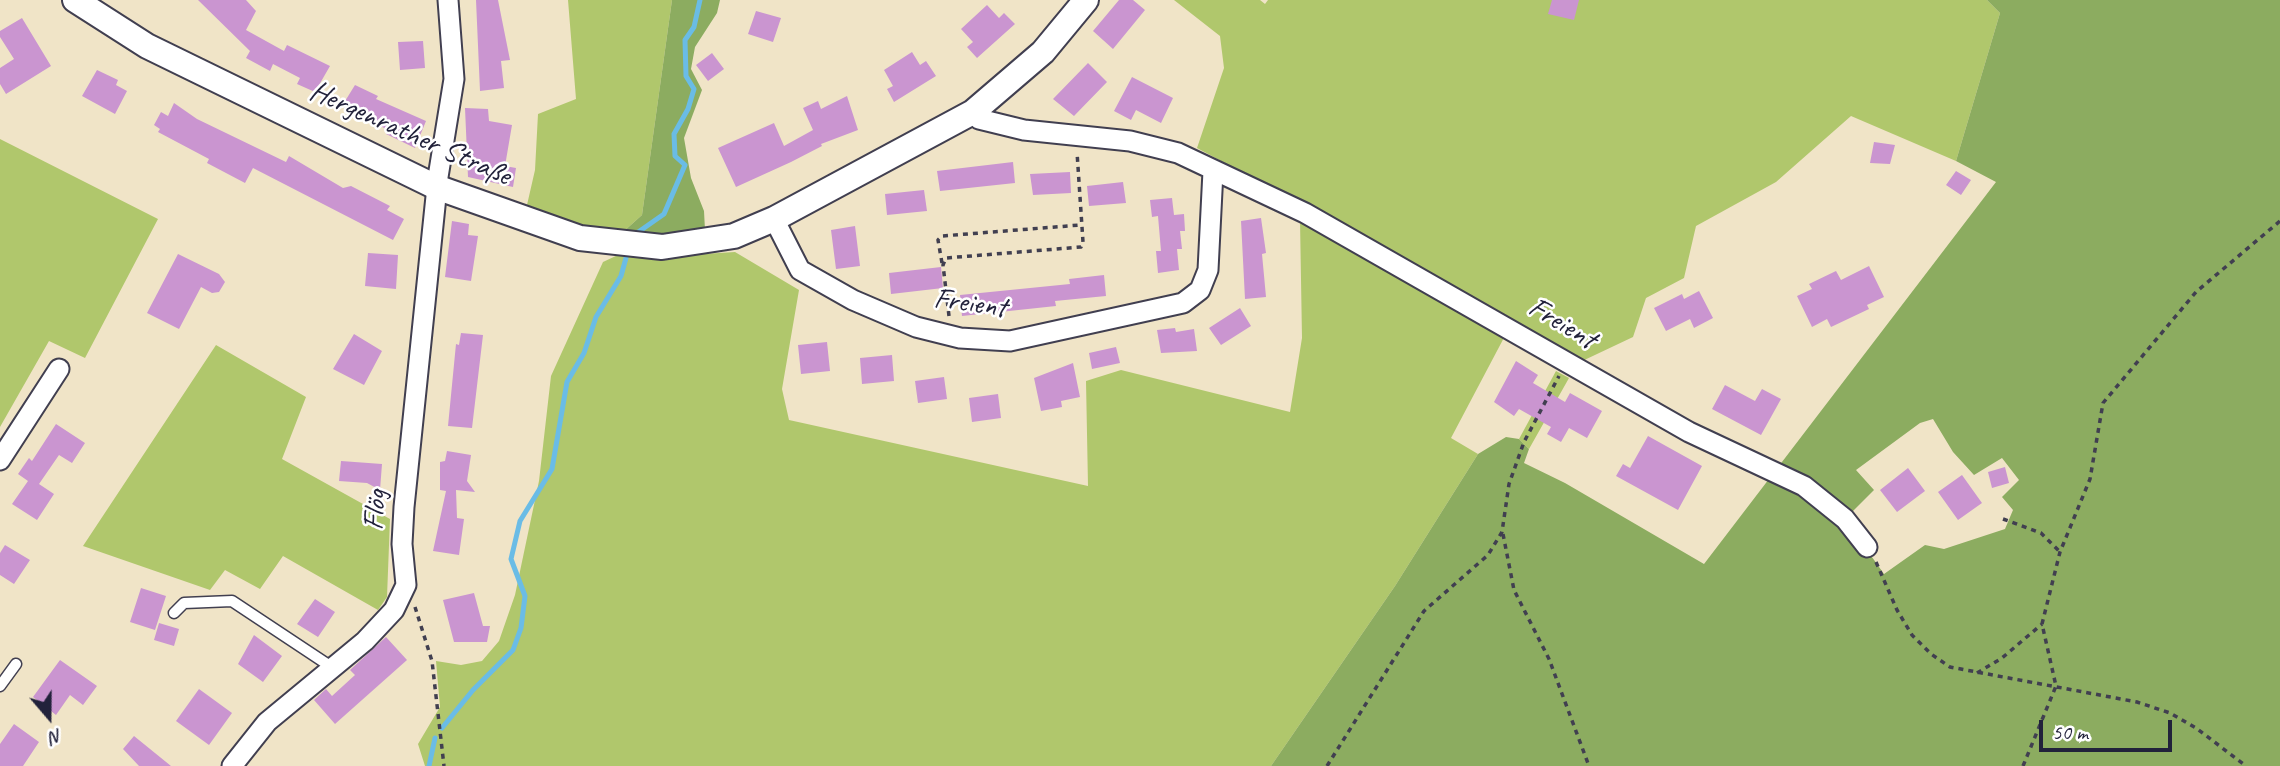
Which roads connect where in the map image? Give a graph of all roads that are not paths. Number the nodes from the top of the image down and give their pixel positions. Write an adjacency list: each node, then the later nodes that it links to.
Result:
1 (75, 0): 6 (street, Hergenrather Straße)
2 (449, 0): 6 (street, Flög)
3 (1086, 0): 4 (street, Hergenrather Straße)
4 (973, 112): 5 (street, Freient); 7 (street, Hergenrather Straße)
5 (1213, 170): 7 (street, Freient); 10 (street, Freient)
6 (436, 187): 7 (street, Hergenrather Straße); 13 (street, Flög)
7 (774, 219)
8 (59, 369): 9 (street)
9 (0, 460)
10 (1867, 547)
11 (174, 613): 13 (lane)
12 (16, 664): 14 (lane)
13 (333, 668): 15 (street)
14 (0, 686)
15 (232, 766)

